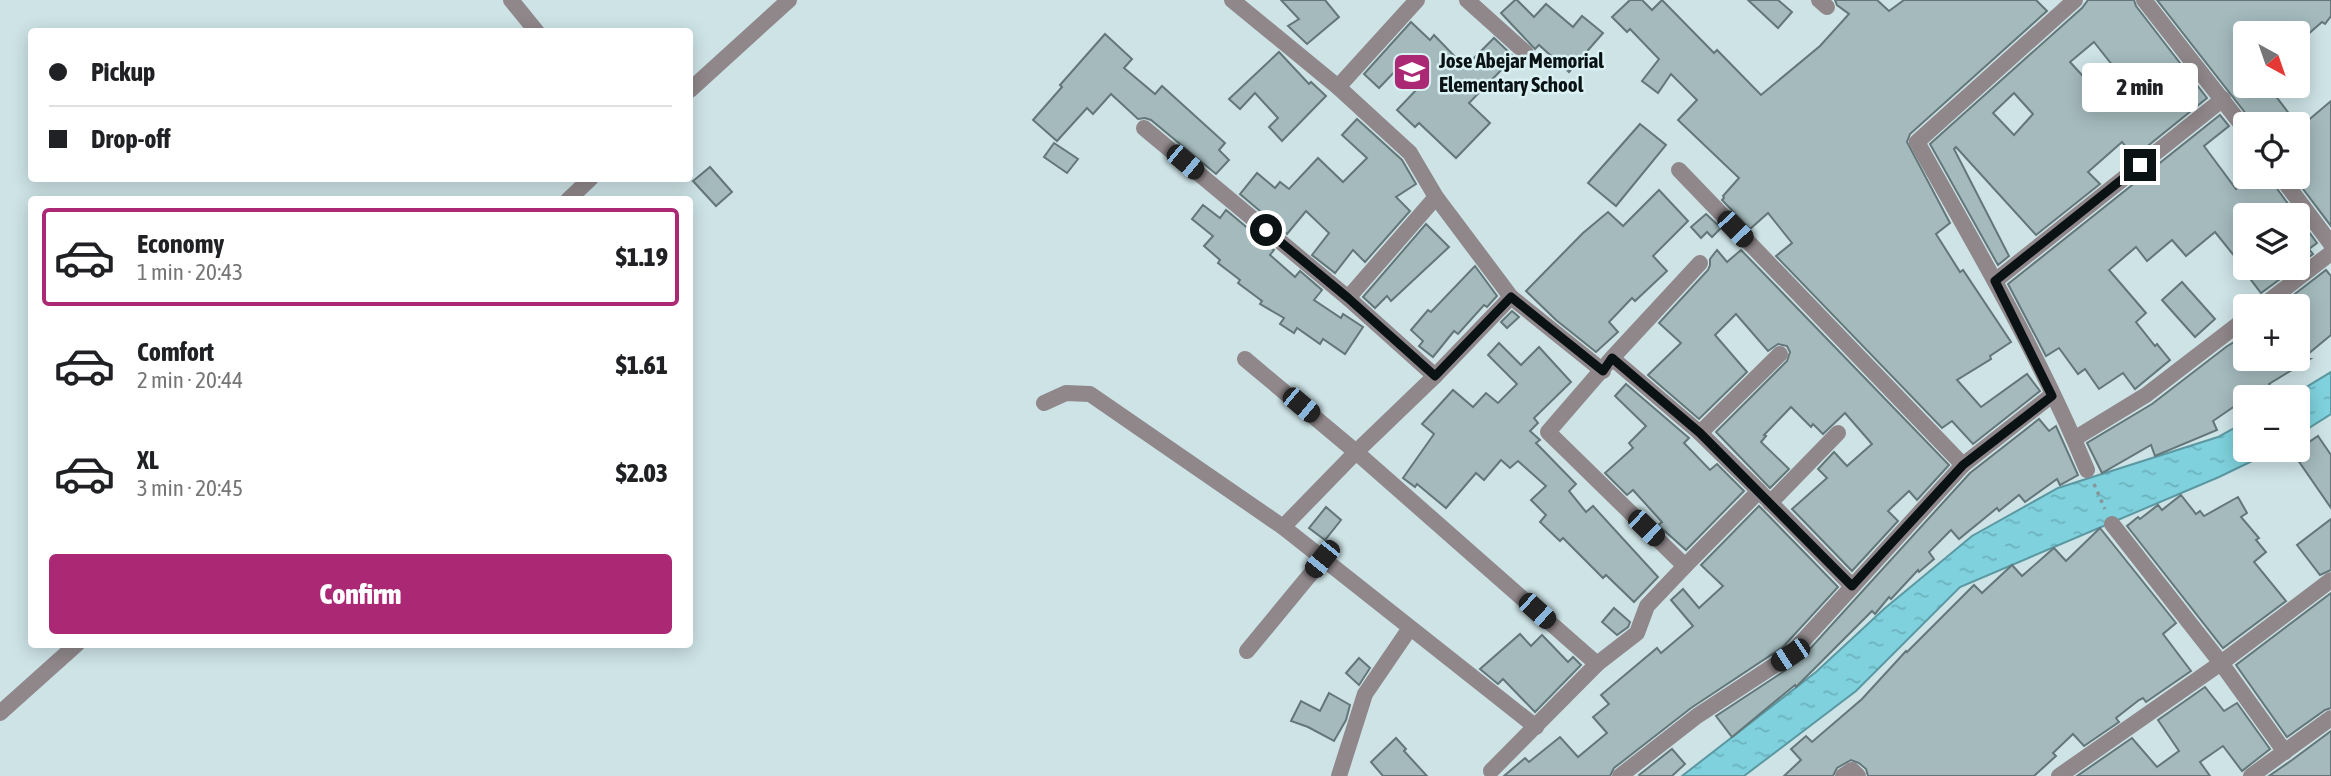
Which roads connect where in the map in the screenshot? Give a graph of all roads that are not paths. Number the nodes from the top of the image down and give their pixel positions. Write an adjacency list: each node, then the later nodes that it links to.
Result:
1 (511, 0): 8 (street)
2 (789, 0): 10 (street)
3 (1232, 0): 11 (street)
4 (1417, 0): 11 (street)
5 (1466, 0): 9 (street)
6 (2075, 0): 23 (street)
7 (2144, 0): 12 (street)
8 (534, 28)
9 (1526, 53)
10 (693, 87)
11 (1338, 87): 19 (street)
12 (2223, 99): 13 (street); 23 (street)
13 (2233, 113)
14 (1144, 128): 26 (street)
15 (1679, 170): 38 (street)
16 (588, 182): 18 (street)
17 (2290, 189): 20 (street)
18 (572, 196)
19 (1436, 197): 25 (street); 26 (street)
20 (2331, 244)
21 (2331, 253): 24 (street)
22 (1700, 263): 30 (street)
23 (1995, 281): 32 (street)
24 (2278, 294)
25 (1511, 297): 30 (street); 31 (street)
26 (1348, 298): 31 (street)
27 (2233, 328): 36 (street)
28 (1780, 355): 34 (street)
29 (1245, 359): 37 (street)
30 (1607, 364): 34 (street); 44 (street)
31 (1435, 376): 37 (street)
32 (2052, 396): 36 (street); 38 (street)
33 (1044, 403): 42 (street)
34 (1700, 433): 40 (street)
35 (1838, 433): 40 (street)
36 (2074, 439): 39 (street)
37 (1356, 452): 42 (street); 51 (street)
38 (1963, 465): 46 (street)
39 (2087, 470)
40 (1765, 497): 44 (street); 46 (street)
41 (2112, 524): 50 (street)
42 (1283, 527): 43 (street)
43 (1322, 559): 47 (street); 49 (street)
44 (1685, 566): 51 (street)
45 (2331, 580): 50 (street)
46 (1852, 586): 58 (street)
47 (1410, 628): 54 (street); 57 (street)
48 (73, 648): 52 (street)
49 (1247, 651)
50 (2221, 663): 55 (street); 61 (street)
51 (1597, 664): 54 (street)
52 (0, 713)
53 (2331, 718): 55 (street)
54 (1535, 727): 56 (street)
55 (2285, 752): 62 (street)
56 (1491, 771)
57 (1339, 776)
58 (1620, 776)
59 (1843, 776): 60 (street)
60 (1858, 776)
61 (2059, 776)
62 (2251, 776)

